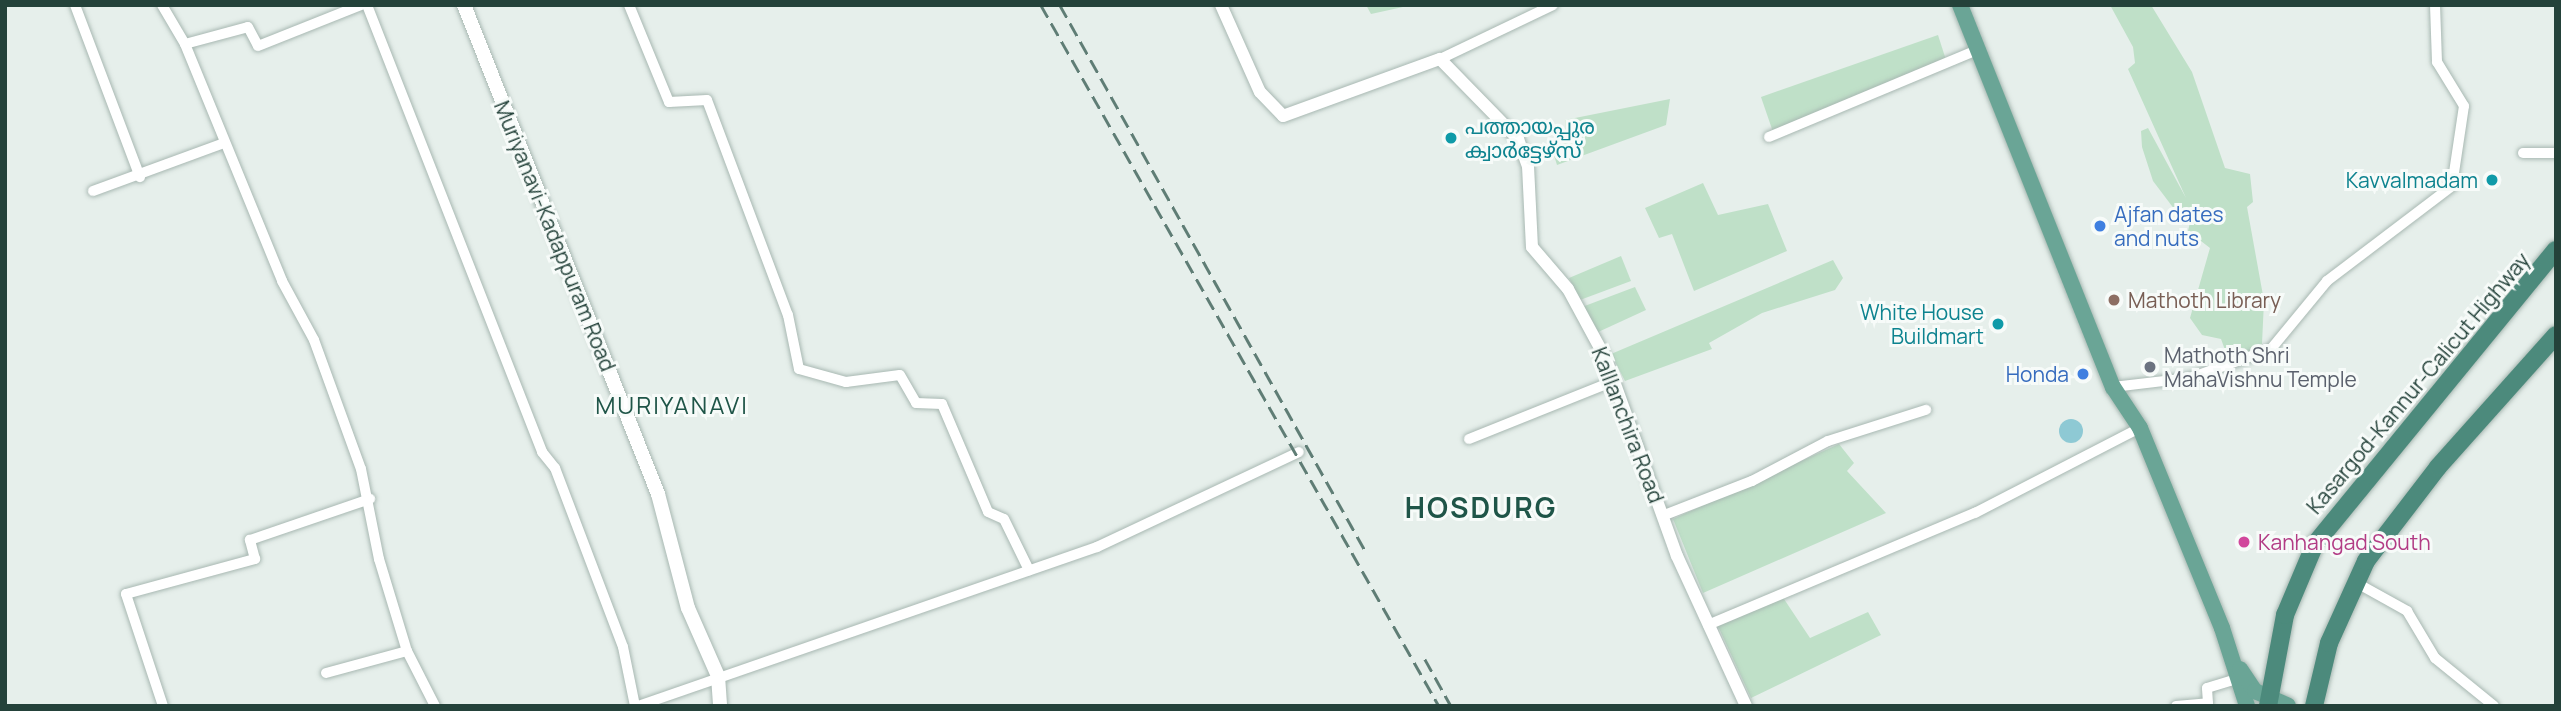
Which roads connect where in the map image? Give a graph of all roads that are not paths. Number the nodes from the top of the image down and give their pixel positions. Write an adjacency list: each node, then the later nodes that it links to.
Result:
1 (75, 5): 18 (street)
2 (162, 5): 11 (street)
3 (361, 5): 11 (street)
4 (367, 5): 41 (street)
5 (464, 5): 36 (main road, Muriyanavi-Kadappuram Road)
6 (629, 5): 30 (street)
7 (1221, 5): 13 (street)
8 (1553, 5): 13 (street)
9 (1960, 5): 12 (main road)
10 (2434, 5): 23 (street)
11 (185, 44): 15 (street)
12 (1979, 49): 14 (street); 23 (main road)
13 (1440, 59): 22 (street, Kalllanchira Road)
14 (1769, 137)
15 (224, 143): 18 (street); 28 (street)
16 (2524, 153): 17 (street)
17 (2556, 153)
18 (140, 177): 19 (street)
19 (93, 191)
20 (2556, 250): 38 (highway, Kasargod-Kannur-Calicut Highway)
21 (2556, 335): 31 (highway)
22 (1614, 381): 26 (street); 29 (street, Kalllanchira Road)
23 (2113, 387): 25 (main road)
24 (1926, 410): 29 (street)
25 (2140, 428): 32 (street); 33 (main road)
26 (1469, 439)
27 (1299, 452): 30 (street)
28 (370, 499): 34 (street); 39 (street)
29 (1662, 516): 32 (street, Kalllanchira Road)
30 (1029, 570): 36 (street)
31 (2356, 582): 47 (highway); 48 (street)
32 (1708, 625): 43 (street, Kalllanchira Road)
33 (2222, 628): 37 (main road); 38 (main road)
34 (407, 651): 35 (street); 40 (street)
35 (326, 673)
36 (718, 676): 41 (street); 42 (main road, Muriyanavi-Kadappuram Road)
37 (2236, 678): 44 (street); 45 (main road)
38 (2269, 704): 46 (main road)
39 (163, 706)
40 (435, 706)
41 (636, 706)
42 (720, 706)
43 (1746, 706)
44 (2176, 706)
45 (2247, 706)
46 (2288, 706)
47 (2314, 706)
48 (2494, 706)

